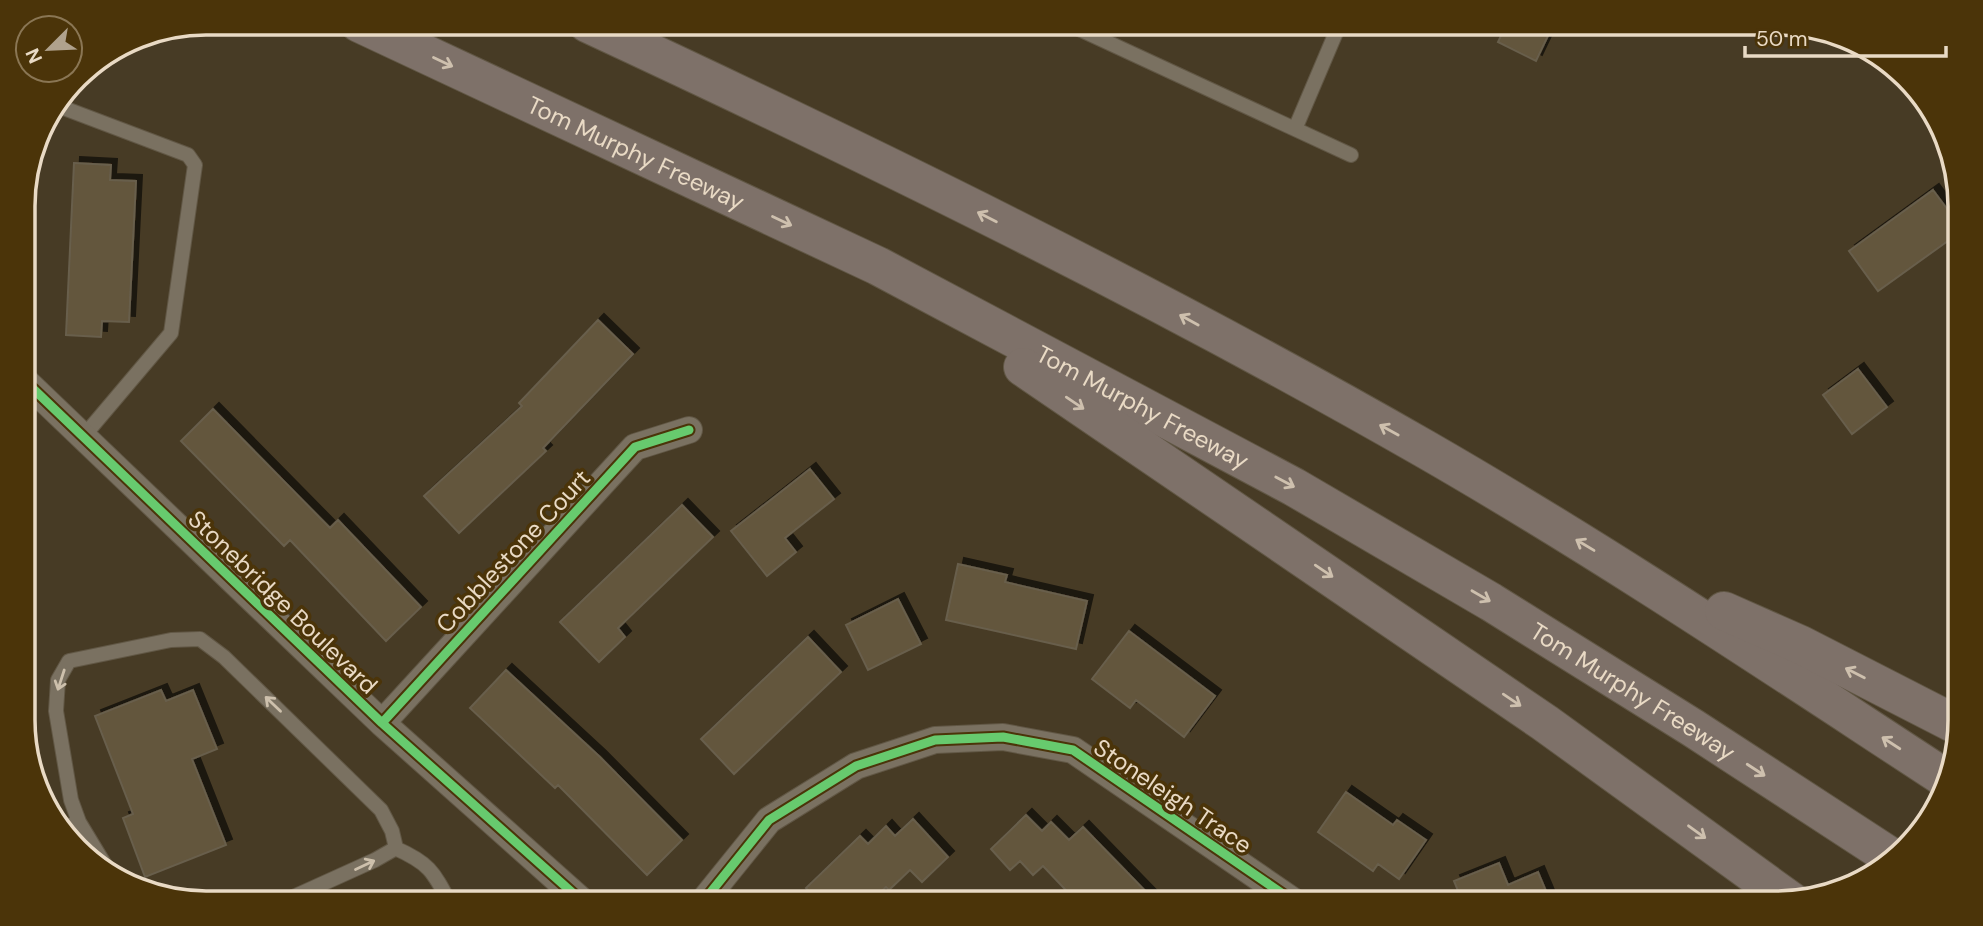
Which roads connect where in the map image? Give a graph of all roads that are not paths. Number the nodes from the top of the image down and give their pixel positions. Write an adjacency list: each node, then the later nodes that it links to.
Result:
1 (385, 35): 8 (highway, Tom Murphy Freeway, one-way to 8)
2 (613, 35): 12 (highway, one-way to 2)
3 (1092, 35): 6 (lane)
4 (1335, 35): 6 (lane)
5 (66, 109): 11 (lane)
6 (1295, 129): 7 (lane)
7 (1351, 155)
8 (878, 266): 20 (highway, Tom Murphy Freeway, one-way to 20); 26 (highway, one-way to 26)
9 (35, 391): 11 (street, Stonebridge Boulevard)
10 (689, 430): 14 (street, Cobblestone Court)
11 (83, 437): 14 (street, Stonebridge Boulevard)
12 (1643, 580): 13 (highway, one-way to 12); 15 (highway, one-way to 12)
13 (1948, 720)
14 (382, 723): 23 (street, Stonebridge Boulevard)
15 (1939, 774)
16 (79, 822): 17 (lane); 18 (lane, one-way to 16); 19 (lane)
17 (71, 825)
18 (395, 848): 21 (lane, one-way to 18); 22 (lane)
19 (97, 851)
20 (1885, 853)
21 (307, 891)
22 (443, 891)
23 (571, 891)
24 (721, 891): 25 (street, Stoneleigh Trace)
25 (1279, 891)
26 (1777, 891)

